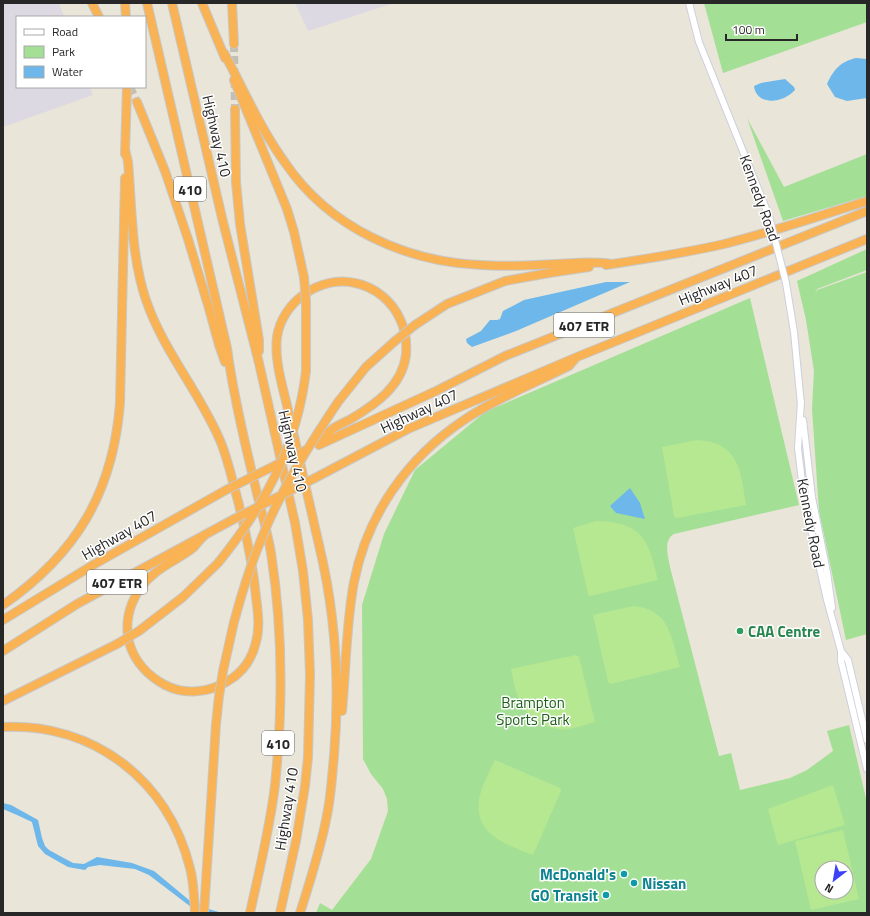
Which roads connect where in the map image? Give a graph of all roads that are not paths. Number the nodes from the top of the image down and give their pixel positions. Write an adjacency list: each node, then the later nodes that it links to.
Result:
1 (92, 3): 9 (highway)
2 (96, 3): 10 (highway)
3 (125, 3): 11 (highway)
4 (146, 3): 24 (highway, Highway 410 / 410)
5 (172, 3): 23 (highway, Highway 410 / 410)
6 (202, 3): 13 (highway)
7 (232, 3): 12 (highway)
8 (689, 3): 30 (main road, Kennedy Road, bridge)
9 (98, 16)
10 (99, 16)
11 (126, 16)
12 (234, 44)
13 (224, 53): 21 (highway); 31 (highway, bridge)
14 (127, 88): 17 (highway)
15 (137, 102): 24 (highway)
16 (235, 109): 23 (highway)
17 (126, 149): 26 (highway); 27 (highway)
18 (867, 201): 21 (highway)
19 (867, 211): 25 (highway, Highway 407 / 407 ETR)
20 (867, 239): 22 (highway, Highway 407 / 407 ETR)
21 (611, 264): 38 (highway, bridge)
22 (577, 357): 26 (highway, Highway 407 / 407 ETR, bridge); 35 (highway)
23 (259, 363): 39 (highway, Highway 410 / 410)
24 (231, 375): 36 (highway, Highway 410 / 410)
25 (319, 445): 28 (highway, Highway 407 / 407 ETR, bridge); 35 (highway)
26 (204, 536): 29 (highway, Highway 407 / 407 ETR)
27 (3, 605)
28 (3, 620)
29 (3, 651)
30 (841, 651): 33 (main road, Kennedy Road); 34 (main road, Kennedy Road)
31 (3, 701)
32 (3, 727): 37 (highway)
33 (867, 740)
34 (867, 769)
35 (331, 787): 40 (highway)
36 (250, 912)
37 (195, 913)
38 (204, 913)
39 (280, 913)
40 (300, 913)

